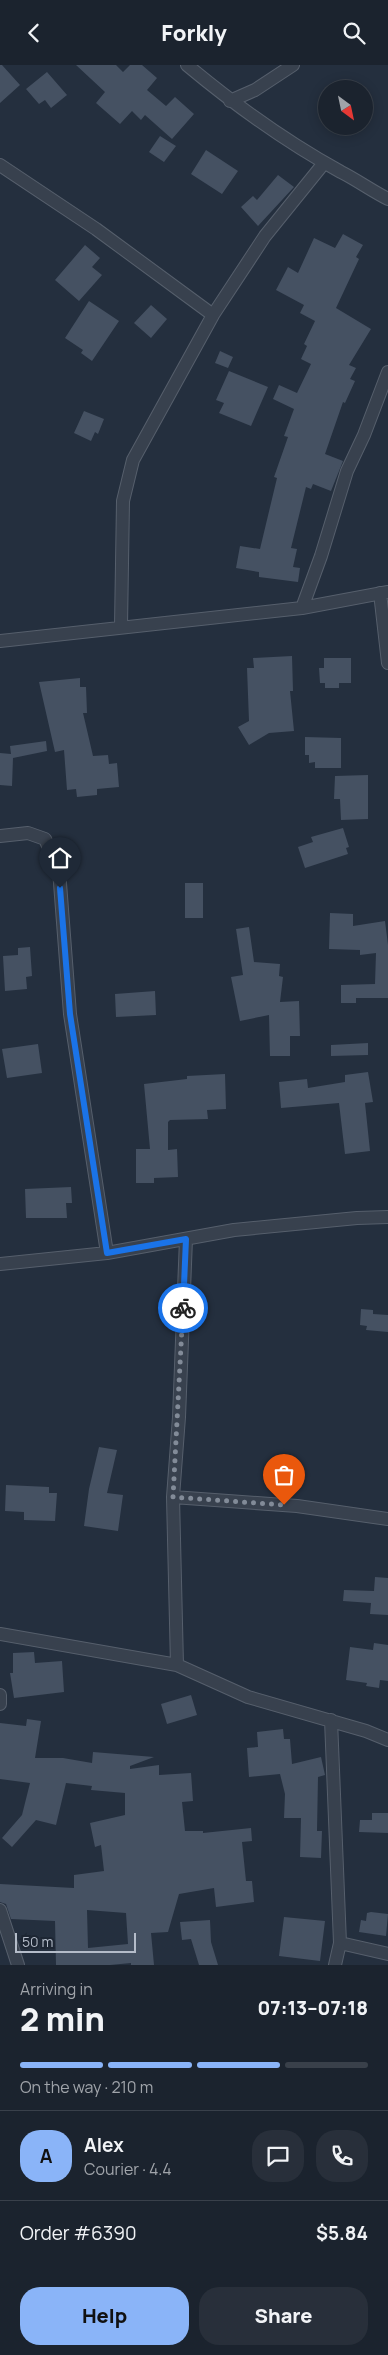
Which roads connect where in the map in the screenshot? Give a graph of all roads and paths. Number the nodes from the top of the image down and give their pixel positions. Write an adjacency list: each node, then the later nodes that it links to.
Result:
1 (186, 65): 3 (street)
2 (293, 65): 3 (street)
3 (230, 101): 4 (street)
4 (324, 163): 6 (street); 7 (street)
5 (0, 165): 7 (street)
6 (388, 199)
7 (213, 315): 11 (street)
8 (388, 372): 10 (street)
9 (384, 593): 10 (street); 13 (street)
10 (302, 608): 11 (street)
11 (121, 626): 12 (street)
12 (0, 641)
13 (388, 663)
14 (0, 836): 17 (street)
15 (388, 1217): 16 (street)
16 (186, 1239): 17 (street); 19 (street)
17 (107, 1253): 18 (street)
18 (0, 1264)
19 (173, 1497): 20 (street); 22 (street)
20 (388, 1519)
21 (0, 1634): 22 (street)
22 (177, 1665): 25 (street)
23 (0, 1695): 24 (street)
24 (0, 1704)
25 (331, 1720): 26 (street); 28 (street)
26 (388, 1740)
27 (0, 1910): 30 (street)
28 (340, 1943): 29 (street); 31 (street)
29 (388, 1954)
30 (18, 1965)
31 (335, 1965)

